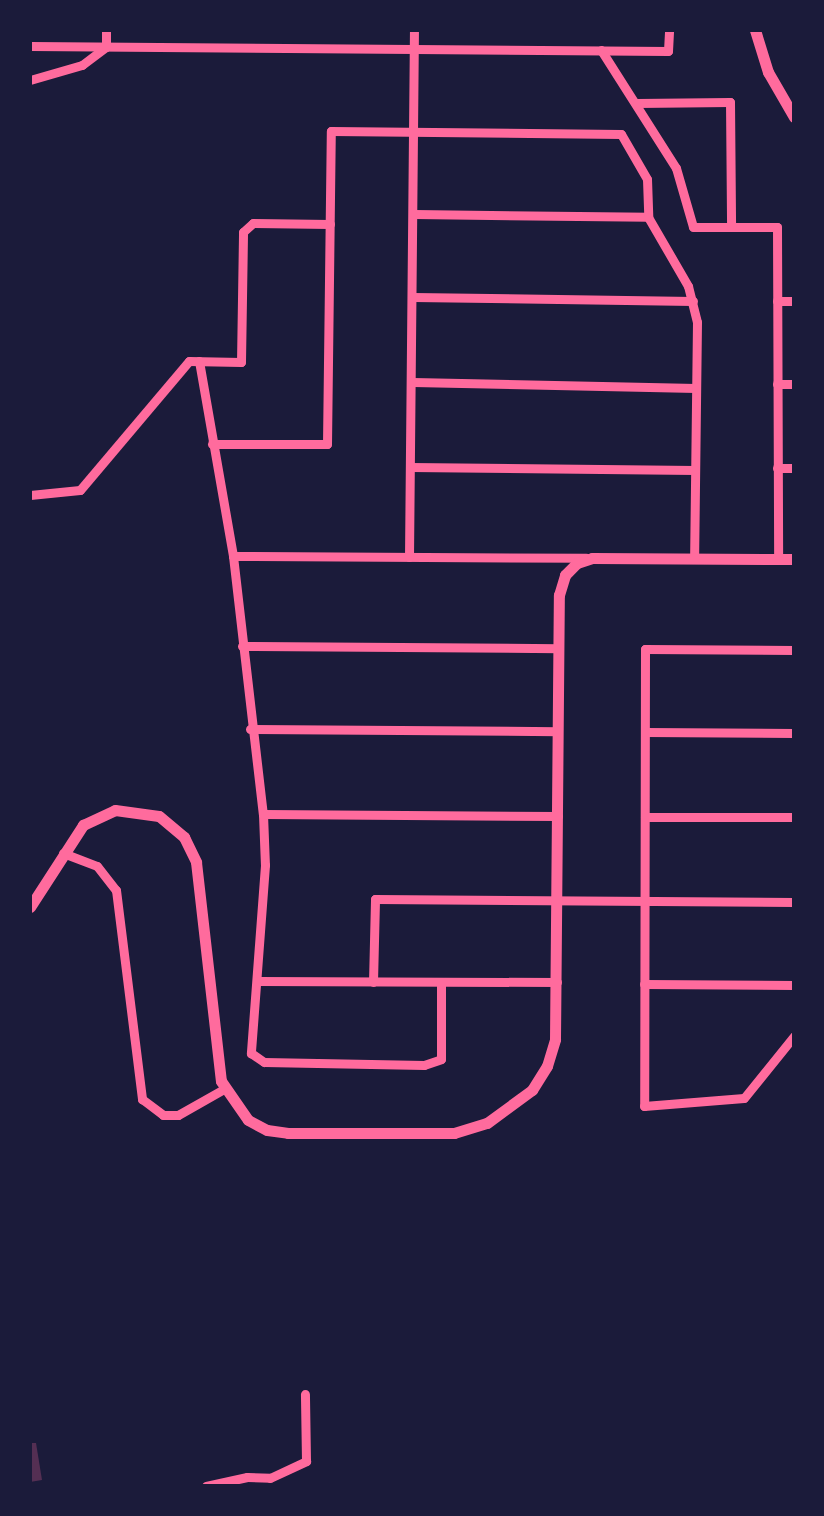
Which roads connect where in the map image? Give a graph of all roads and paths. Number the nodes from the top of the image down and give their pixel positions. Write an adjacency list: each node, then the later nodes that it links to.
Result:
1 (106, 30): 6 (street)
2 (414, 30): 7 (street)
3 (669, 30): 8 (street)
4 (754, 30): 11 (street)
5 (30, 46): 6 (street)
6 (106, 47): 7 (street); 9 (street)
7 (414, 49): 8 (street); 12 (street)
8 (601, 50): 10 (street)
9 (30, 80)
10 (638, 103): 16 (street); 16 (street)
11 (794, 117)
12 (414, 132): 13 (street); 14 (street); 15 (street)
13 (414, 214): 14 (street); 17 (street)
14 (648, 216): 18 (street)
15 (330, 224): 21 (street); 26 (street)
16 (731, 228): 19 (street)
17 (414, 296): 18 (street); 22 (street)
18 (693, 301): 25 (street)
19 (777, 301): 20 (street); 23 (street)
20 (794, 301)
21 (199, 361): 26 (street); 31 (street)
22 (413, 382): 25 (street); 27 (street)
23 (778, 384): 24 (street); 28 (street)
24 (794, 384)
25 (696, 388): 30 (street)
26 (212, 444): 32 (street)
27 (410, 467): 30 (street); 33 (street)
28 (778, 468): 29 (street); 36 (street)
29 (794, 468)
30 (695, 470): 35 (street)
31 (30, 495)
32 (234, 556): 33 (street); 38 (street)
33 (408, 557): 34 (street)
34 (592, 558): 35 (street); 39 (street)
35 (694, 558): 36 (street)
36 (778, 559): 37 (street)
37 (794, 559)
38 (242, 646): 39 (street); 41 (street)
39 (559, 648): 42 (street)
40 (794, 650): 43 (street)
41 (250, 730): 42 (street); 45 (street)
42 (558, 731): 46 (street)
43 (645, 732): 44 (street); 47 (street)
44 (794, 733)
45 (262, 814): 46 (street); 54 (street)
46 (558, 816): 50 (street)
47 (645, 816): 48 (street); 51 (street)
48 (794, 817)
49 (63, 853): 53 (street); 61 (street); 61 (street)
50 (557, 900): 51 (street); 55 (street); 57 (street)
51 (645, 901): 52 (street); 58 (street)
52 (794, 902)
53 (30, 908)
54 (258, 981): 55 (street); 56 (street)
55 (373, 982): 56 (street)
56 (441, 982): 57 (street)
57 (557, 982): 61 (street)
58 (644, 984): 59 (street); 60 (street)
59 (794, 985)
60 (794, 1036)
61 (224, 1090)
62 (306, 1394): 63 (street)
63 (206, 1486)

